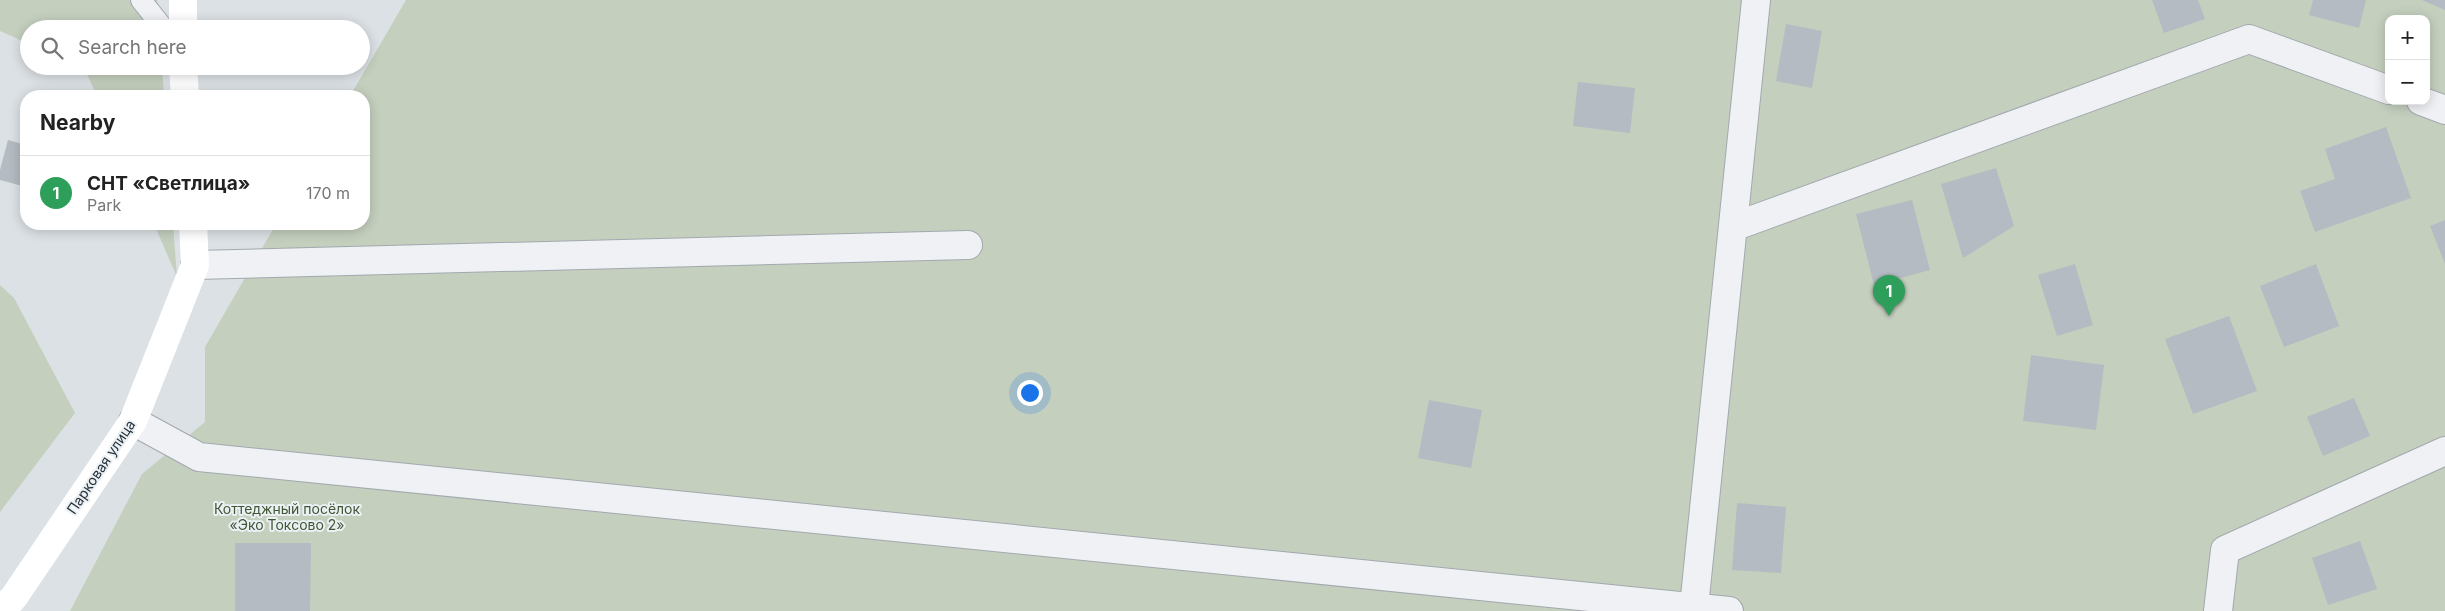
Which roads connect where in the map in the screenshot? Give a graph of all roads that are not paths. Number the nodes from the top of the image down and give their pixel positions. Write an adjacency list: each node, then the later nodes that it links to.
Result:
1 (141, 0): 4 (lane)
2 (183, 0): 5 (street)
3 (1756, 0): 11 (street)
4 (157, 20)
5 (183, 20)
6 (184, 75): 8 (street)
7 (2385, 89): 11 (street)
8 (185, 90)
9 (2430, 104): 10 (street)
10 (2445, 110)
11 (1733, 227): 17 (street)
12 (193, 230): 14 (street, Парковая улица)
13 (968, 246): 14 (street)
14 (195, 265): 15 (street, Парковая улица)
15 (133, 421): 17 (street); 18 (street, Парковая улица)
16 (2445, 451): 20 (street)
17 (1694, 607): 19 (street)
18 (1, 611)
19 (1729, 611)
20 (2218, 611)

